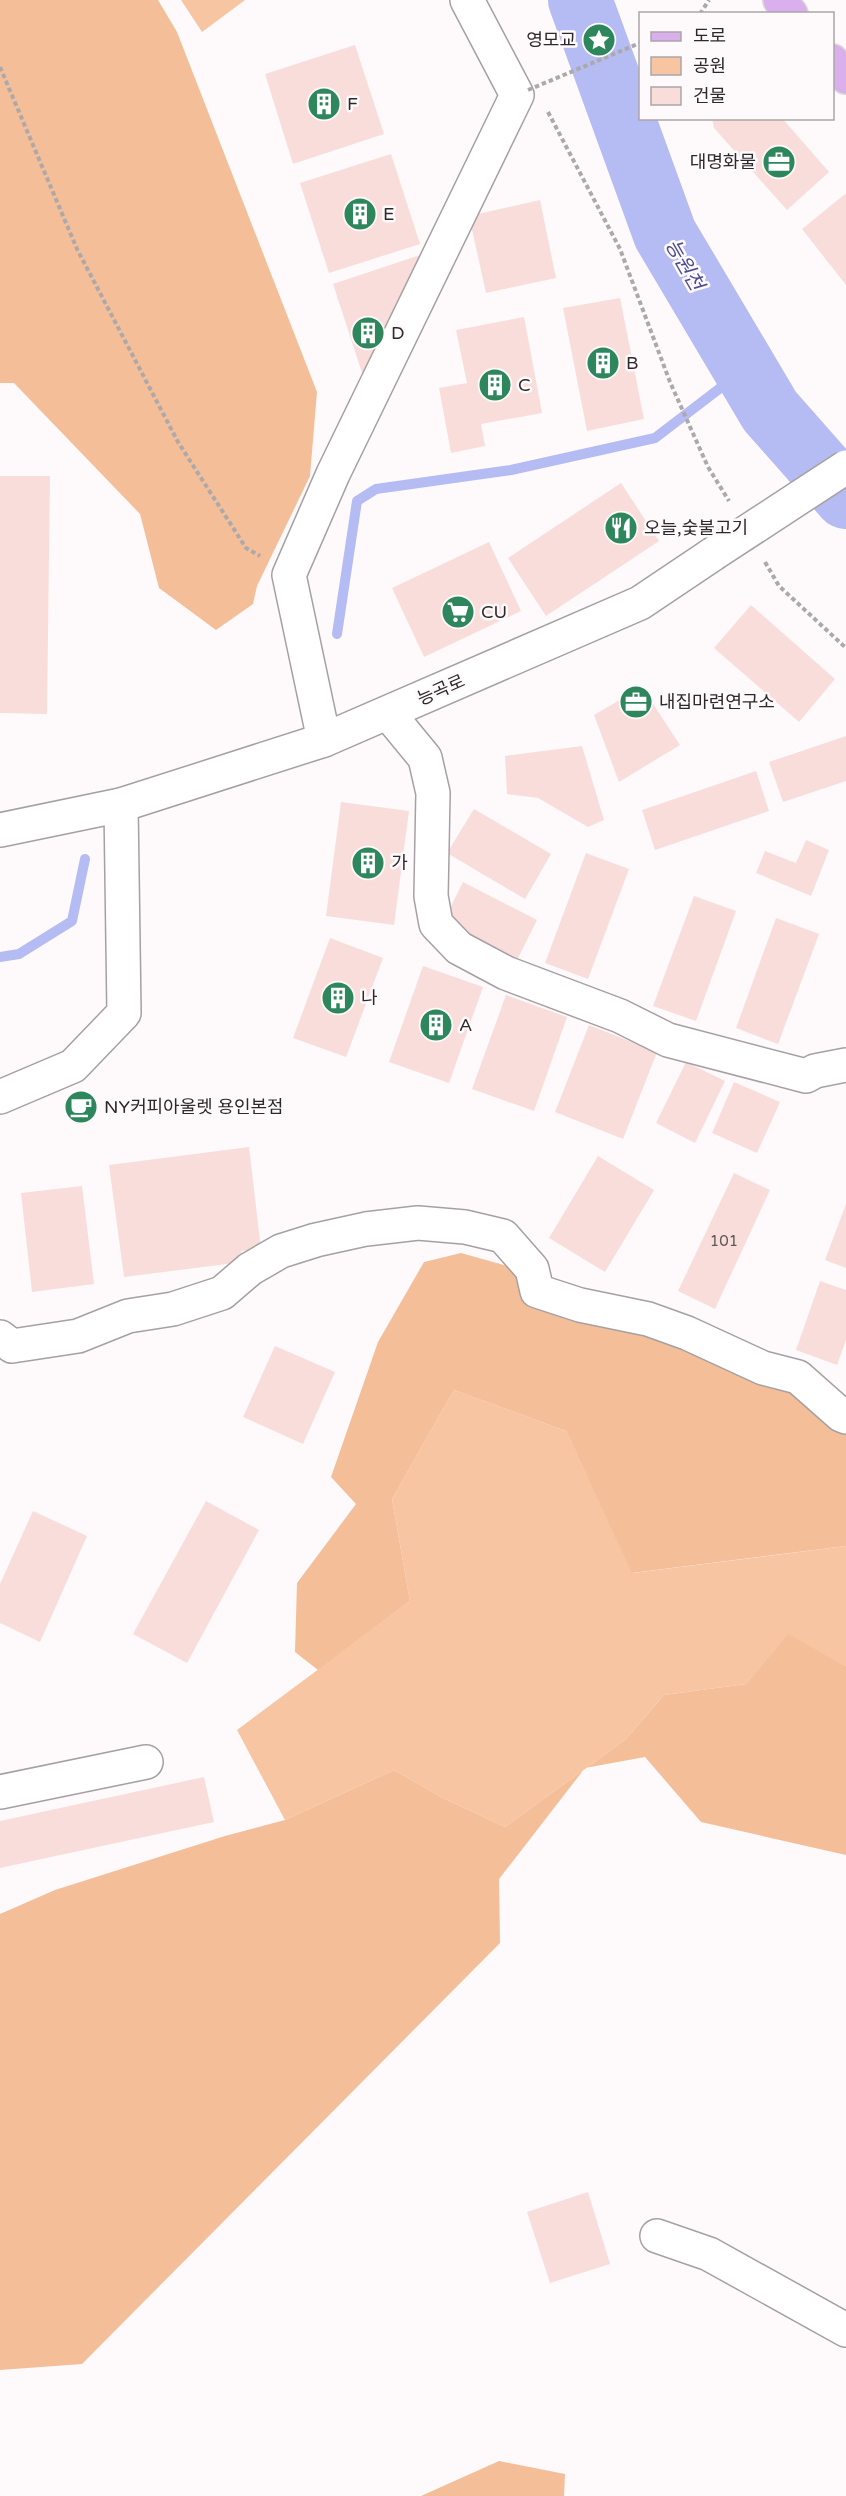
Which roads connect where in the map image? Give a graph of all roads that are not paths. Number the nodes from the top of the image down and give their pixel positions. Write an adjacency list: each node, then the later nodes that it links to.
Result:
1 (467, 0): 8 (street)
2 (780, 0): 3 (main road)
3 (789, 12)
4 (834, 63): 5 (main road)
5 (846, 77)
6 (846, 468): 7 (street, 능곡로, bridge)
7 (388, 713): 8 (street, 능곡로); 11 (street)
8 (324, 740): 9 (street, 능곡로)
9 (121, 805): 10 (street, 능곡로); 12 (street)
10 (0, 830)
11 (846, 1065)
12 (0, 1097)
13 (0, 1337): 14 (street)
14 (846, 1417)
15 (146, 1762): 16 (street)
16 (0, 1792)
17 (657, 2236): 18 (street)
18 (846, 2330)

